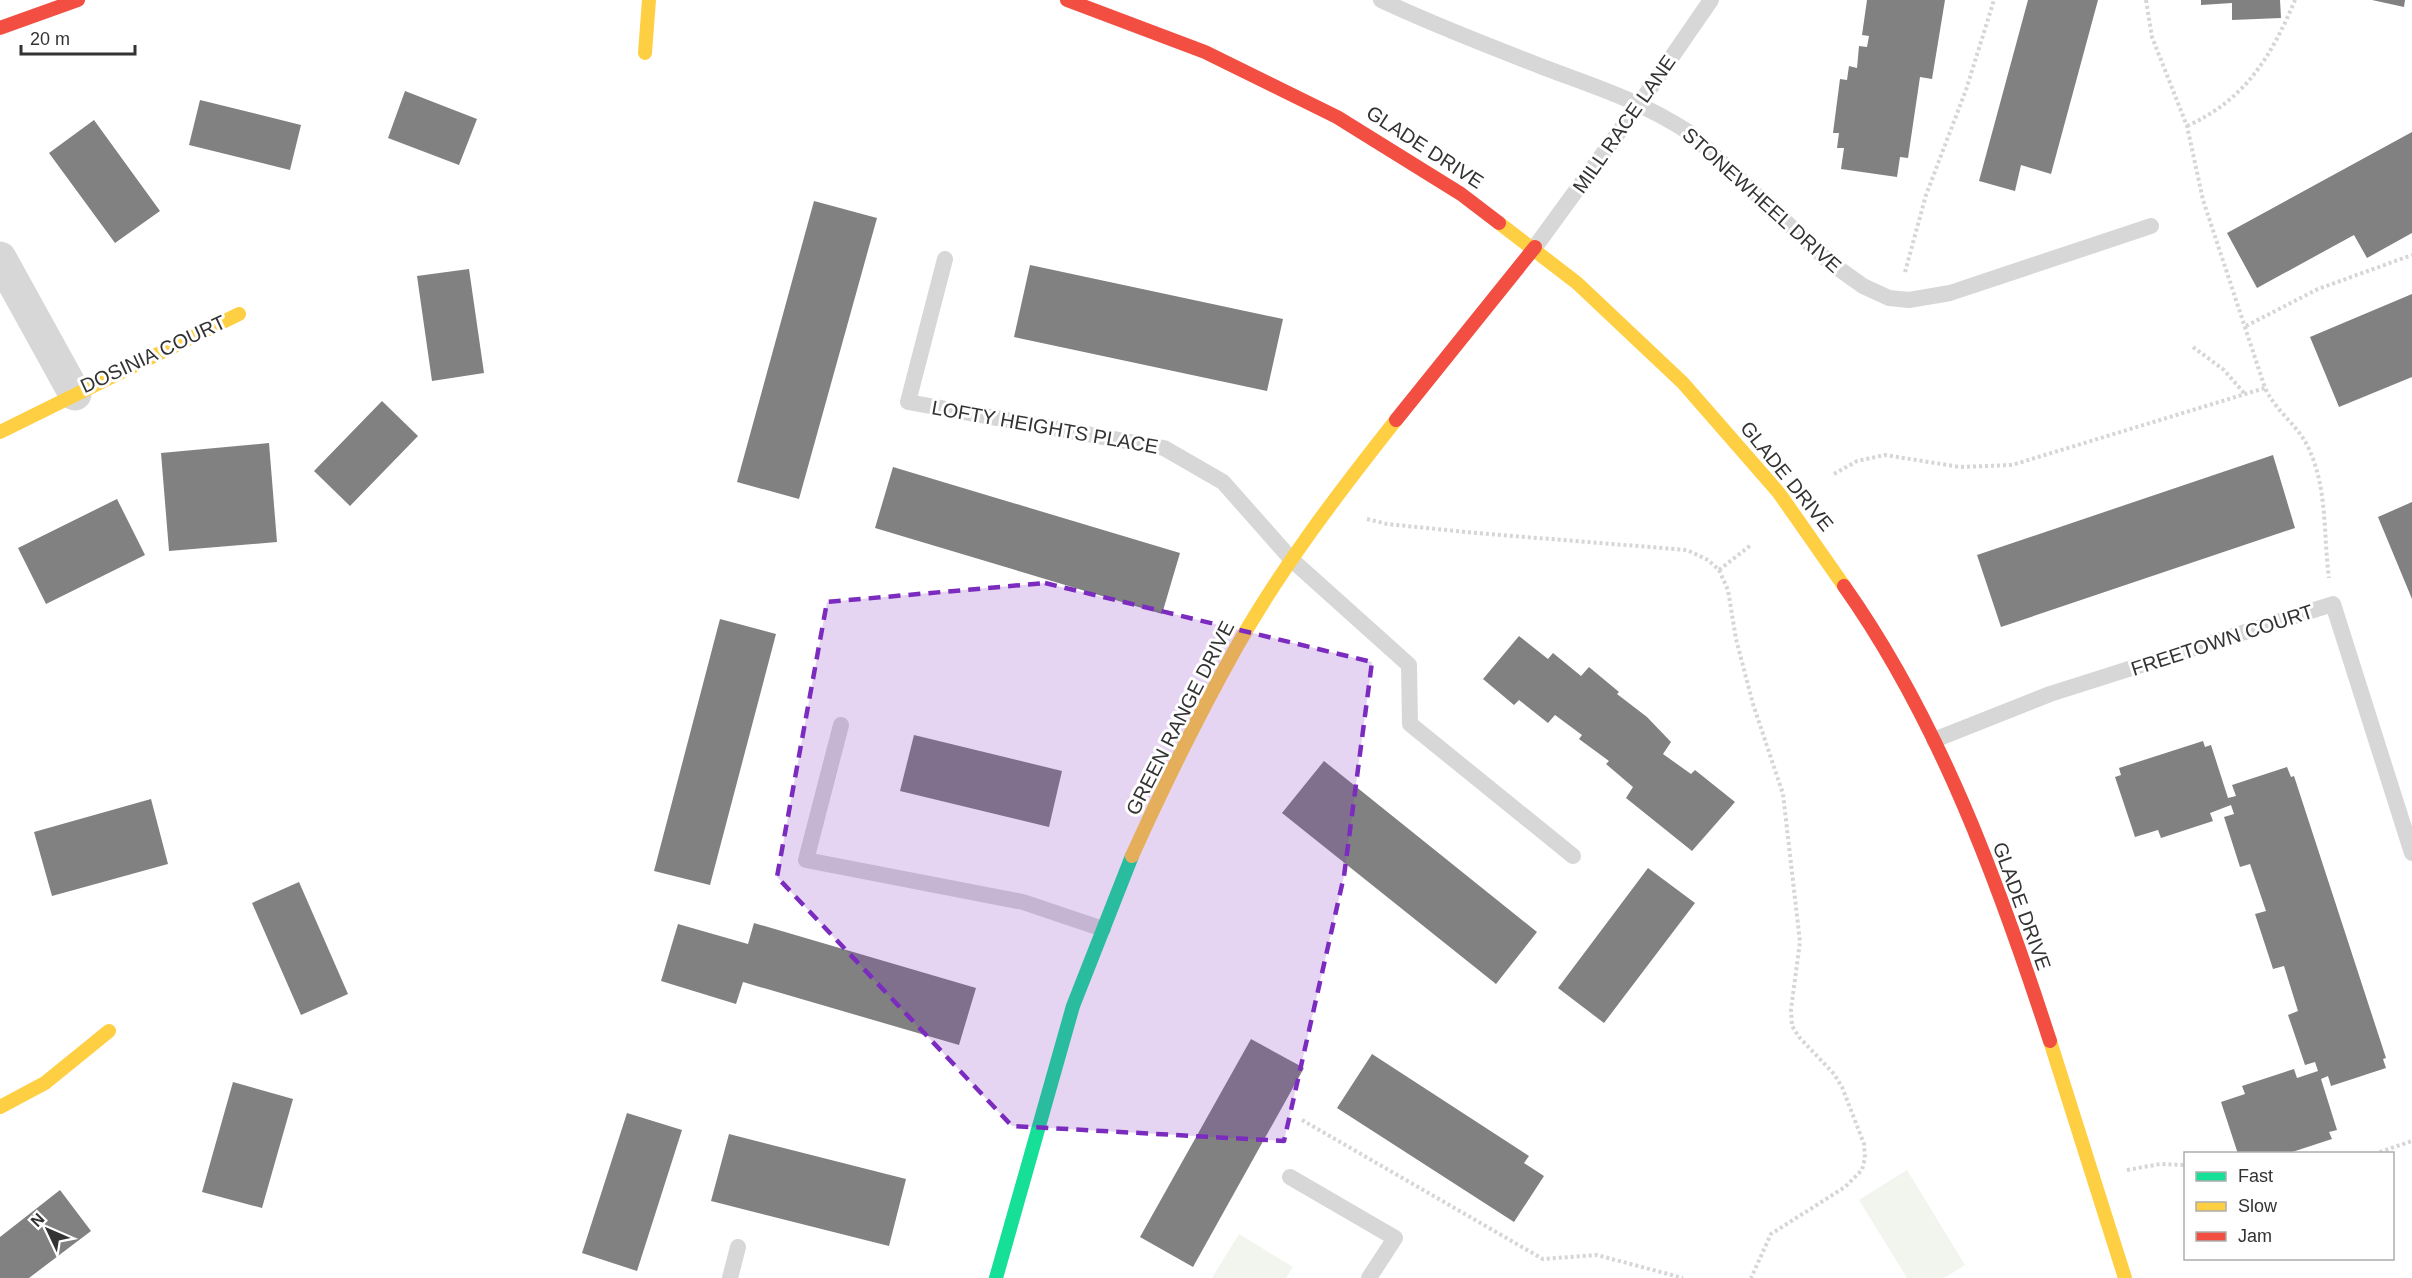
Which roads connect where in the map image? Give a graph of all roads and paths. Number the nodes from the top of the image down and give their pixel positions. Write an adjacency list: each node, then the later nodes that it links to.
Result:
1 (78, 0): 9 (street)
2 (649, 0): 10 (street)
3 (1067, 0): 14 (street, GLADE DRIVE)
4 (1381, 0): 11 (lane, STONEWHEEL DRIVE)
5 (1711, 0): 11 (lane, MILL RACE LANE)
6 (1995, 0): 18 (path)
7 (2146, 0): 12 (path)
8 (2295, 0): 12 (path)
9 (0, 28)
10 (645, 53)
11 (1640, 103): 14 (lane, MILL RACE LANE); 18 (lane, STONEWHEEL DRIVE)
12 (2187, 126): 20 (path)
13 (2151, 226): 18 (lane, STONEWHEEL DRIVE)
14 (1535, 247): 27 (street, GREEN RANGE DRIVE); 33 (street, GLADE DRIVE)
15 (2412, 255): 20 (path)
16 (0, 258): 24 (street, DOSINIA COURT)
17 (945, 259): 29 (lane, LOFTY HEIGHTS PLACE)
18 (1899, 299)
19 (239, 314): 24 (street, DOSINIA COURT)
20 (2246, 326): 22 (path)
21 (2193, 347): 23 (path)
22 (2265, 388): 23 (path); 31 (path)
23 (2244, 393): 26 (path)
24 (75, 394): 25 (street)
25 (0, 432)
26 (1834, 474)
27 (1334, 503): 29 (street, GREEN RANGE DRIVE); 30 (path)
28 (1751, 545): 30 (path)
29 (1292, 560): 35 (lane, LOFTY HEIGHTS PLACE); 36 (street, GREEN RANGE DRIVE)
30 (1719, 570): 50 (path)
31 (2333, 604): 33 (lane, FREETOWN COURT); 34 (lane, FREETOWN COURT)
32 (841, 725): 36 (lane)
33 (1934, 740): 44 (street, GLADE DRIVE)
34 (2412, 853)
35 (1573, 855)
36 (1103, 929): 47 (street, GREEN RANGE DRIVE)
37 (110, 1031): 38 (street)
38 (0, 1107)
39 (1302, 1120): 49 (path)
40 (2412, 1141): 41 (path)
41 (2379, 1152)
42 (2184, 1165): 44 (path)
43 (1290, 1177): 48 (lane)
44 (2093, 1179): 51 (street, GLADE DRIVE)
45 (738, 1247): 46 (lane)
46 (730, 1278)
47 (996, 1278)
48 (1369, 1278)
49 (1683, 1278)
50 (1752, 1278)
51 (2125, 1278)

